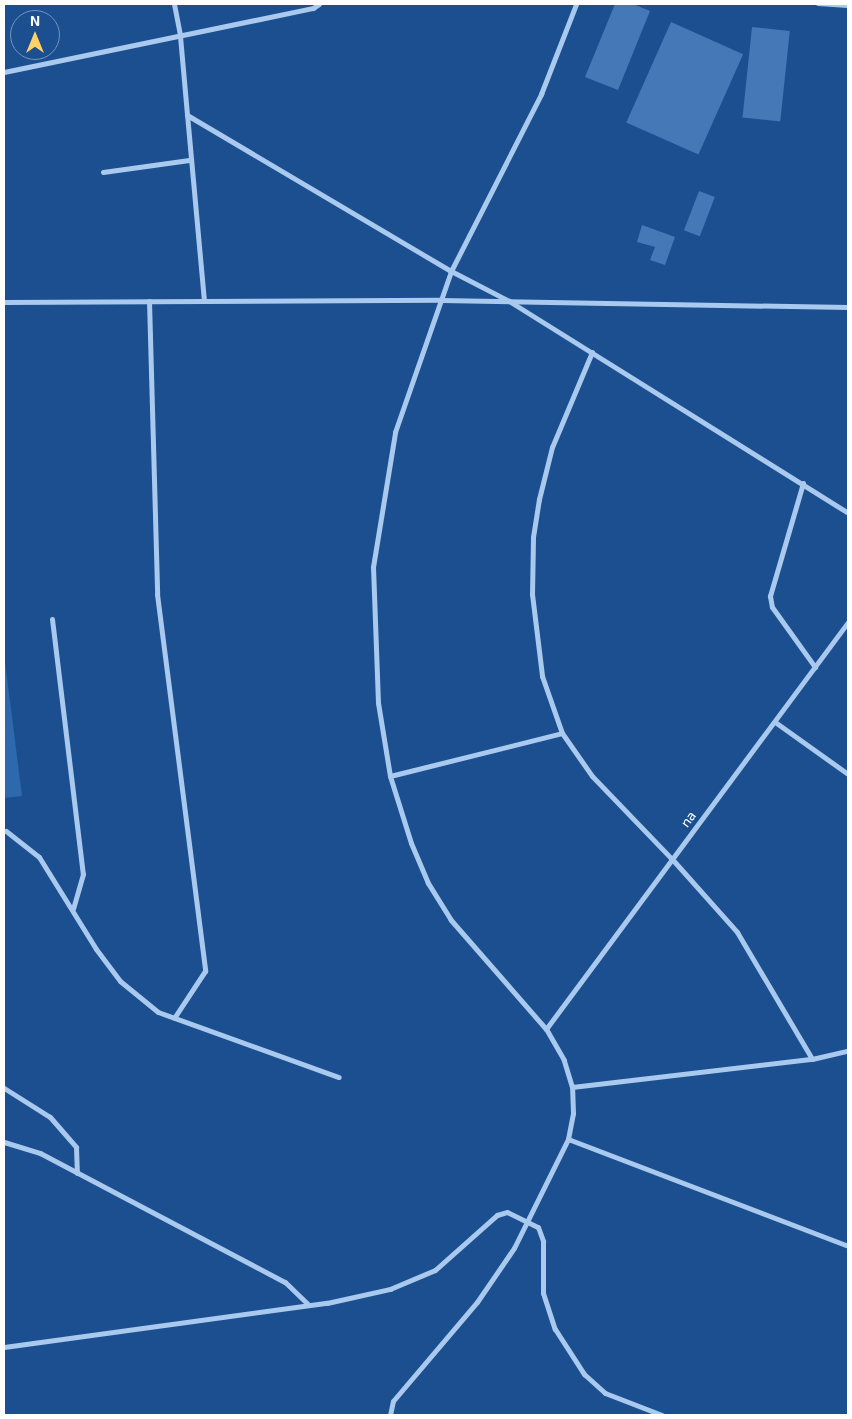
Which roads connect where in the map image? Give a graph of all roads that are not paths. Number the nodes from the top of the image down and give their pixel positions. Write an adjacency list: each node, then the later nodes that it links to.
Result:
1 (174, 4): 6 (street)
2 (318, 4): 6 (street)
3 (576, 4): 11 (street)
4 (818, 4): 5 (lane)
5 (848, 6)
6 (180, 36): 7 (street); 8 (street)
7 (4, 72)
8 (187, 116): 9 (street); 11 (street)
9 (189, 160): 10 (street); 14 (street)
10 (103, 172)
11 (451, 271): 12 (street); 15 (street)
12 (441, 300): 14 (street); 15 (street); 27 (street)
13 (149, 301): 14 (street); 16 (street); 31 (street)
14 (204, 301)
15 (510, 301): 17 (street); 18 (street)
16 (4, 302)
17 (848, 307)
18 (592, 352): 19 (street); 25 (street)
19 (803, 483): 20 (street); 23 (street)
20 (848, 513)
21 (52, 619): 30 (street)
22 (848, 622): 23 (street, na)
23 (814, 667): 24 (street, na)
24 (775, 722): 26 (street); 29 (street, na)
25 (562, 733): 27 (street); 29 (street)
26 (848, 774)
27 (390, 776): 32 (street)
28 (6, 831): 30 (street)
29 (672, 859): 32 (street, na); 34 (street)
30 (73, 909): 31 (street)
31 (174, 1018): 35 (street)
32 (546, 1029): 36 (street)
33 (848, 1051): 34 (street)
34 (812, 1059): 36 (street)
35 (339, 1077)
36 (572, 1087): 38 (street)
37 (4, 1088): 40 (street)
38 (568, 1139): 41 (street); 42 (street)
39 (4, 1142): 40 (street)
40 (77, 1173): 43 (street)
41 (528, 1220): 43 (street); 45 (street); 46 (street)
42 (848, 1246)
43 (310, 1305): 44 (street)
44 (4, 1347)
45 (390, 1415)
46 (662, 1415)

